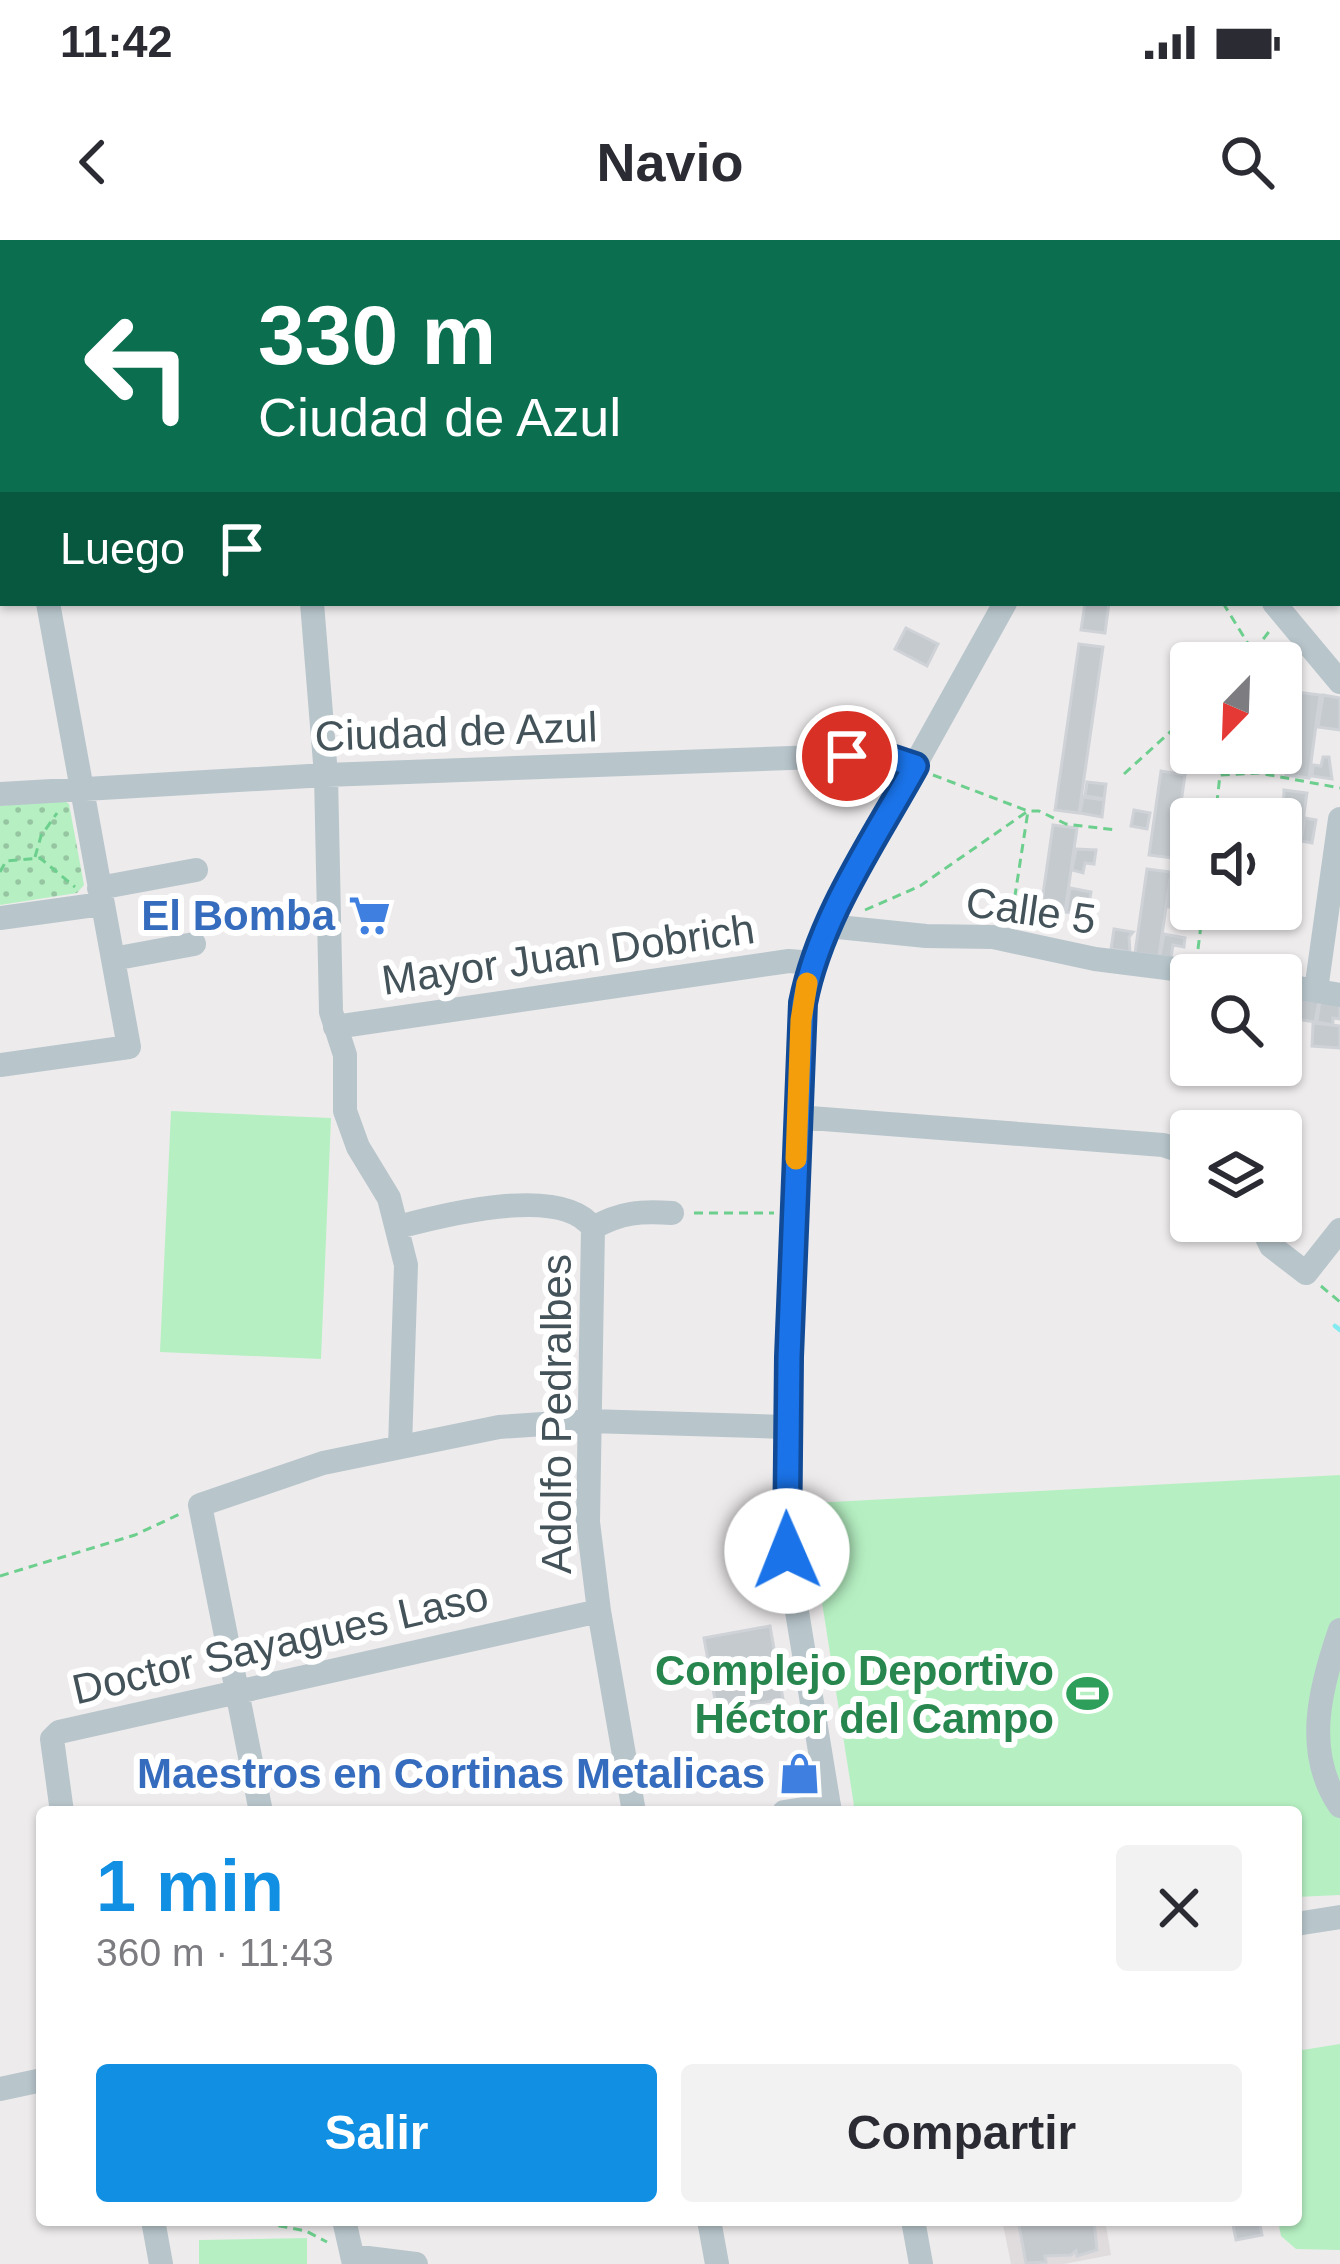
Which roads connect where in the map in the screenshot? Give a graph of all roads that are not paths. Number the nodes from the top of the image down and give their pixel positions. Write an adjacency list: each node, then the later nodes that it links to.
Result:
1 (49, 606): 8 (street)
2 (312, 606): 7 (street)
3 (1003, 606): 6 (street)
4 (1277, 607): 5 (street)
5 (1340, 682)
6 (915, 766): 7 (street, Ciudad de Azul); 14 (street)
7 (326, 775): 8 (street, Ciudad de Azul); 20 (street)
8 (83, 787): 9 (street, Ciudad de Azul); 12 (street)
9 (0, 794)
10 (1340, 819): 19 (street)
11 (196, 870): 12 (street)
12 (101, 896): 13 (street); 16 (street)
13 (0, 918)
14 (838, 927): 17 (street); 18 (street, Calle 5)
15 (194, 944): 16 (street)
16 (113, 959): 21 (street)
17 (813, 963): 20 (street, Mayor Juan Dobrich); 22 (street)
18 (1170, 968)
19 (1328, 993)
20 (335, 1027): 25 (street)
21 (0, 1065)
22 (797, 1117): 23 (street); 30 (street)
23 (1170, 1147)
24 (672, 1213): 26 (street)
25 (398, 1228): 26 (street); 31 (street)
26 (593, 1228): 29 (street, Adolfo Pedralbes)
27 (1340, 1230): 28 (street)
28 (1269, 1242)
29 (589, 1420): 30 (street); 31 (street); 32 (street, Adolfo Pedralbes)
30 (788, 1427): 38 (street)
31 (400, 1447): 34 (street)
32 (598, 1611): 34 (street, Doctor Sayagues Laso); 37 (street, Adolfo Pedralbes)
33 (1340, 1630): 39 (street)
34 (236, 1693): 35 (street, Doctor Sayagues Laso); 36 (street)
35 (61, 1806)
36 (260, 1806)
37 (633, 1806)
38 (829, 1806)
39 (1340, 1806)
40 (1340, 1917): 41 (street)
41 (1302, 1923)
42 (36, 2081): 43 (street)
43 (0, 2089)
44 (154, 2226): 49 (street)
45 (345, 2226): 48 (street)
46 (710, 2226): 51 (street)
47 (915, 2226): 52 (street)
48 (353, 2260): 50 (street)
49 (160, 2264)
50 (416, 2264)
51 (717, 2264)
52 (921, 2264)

